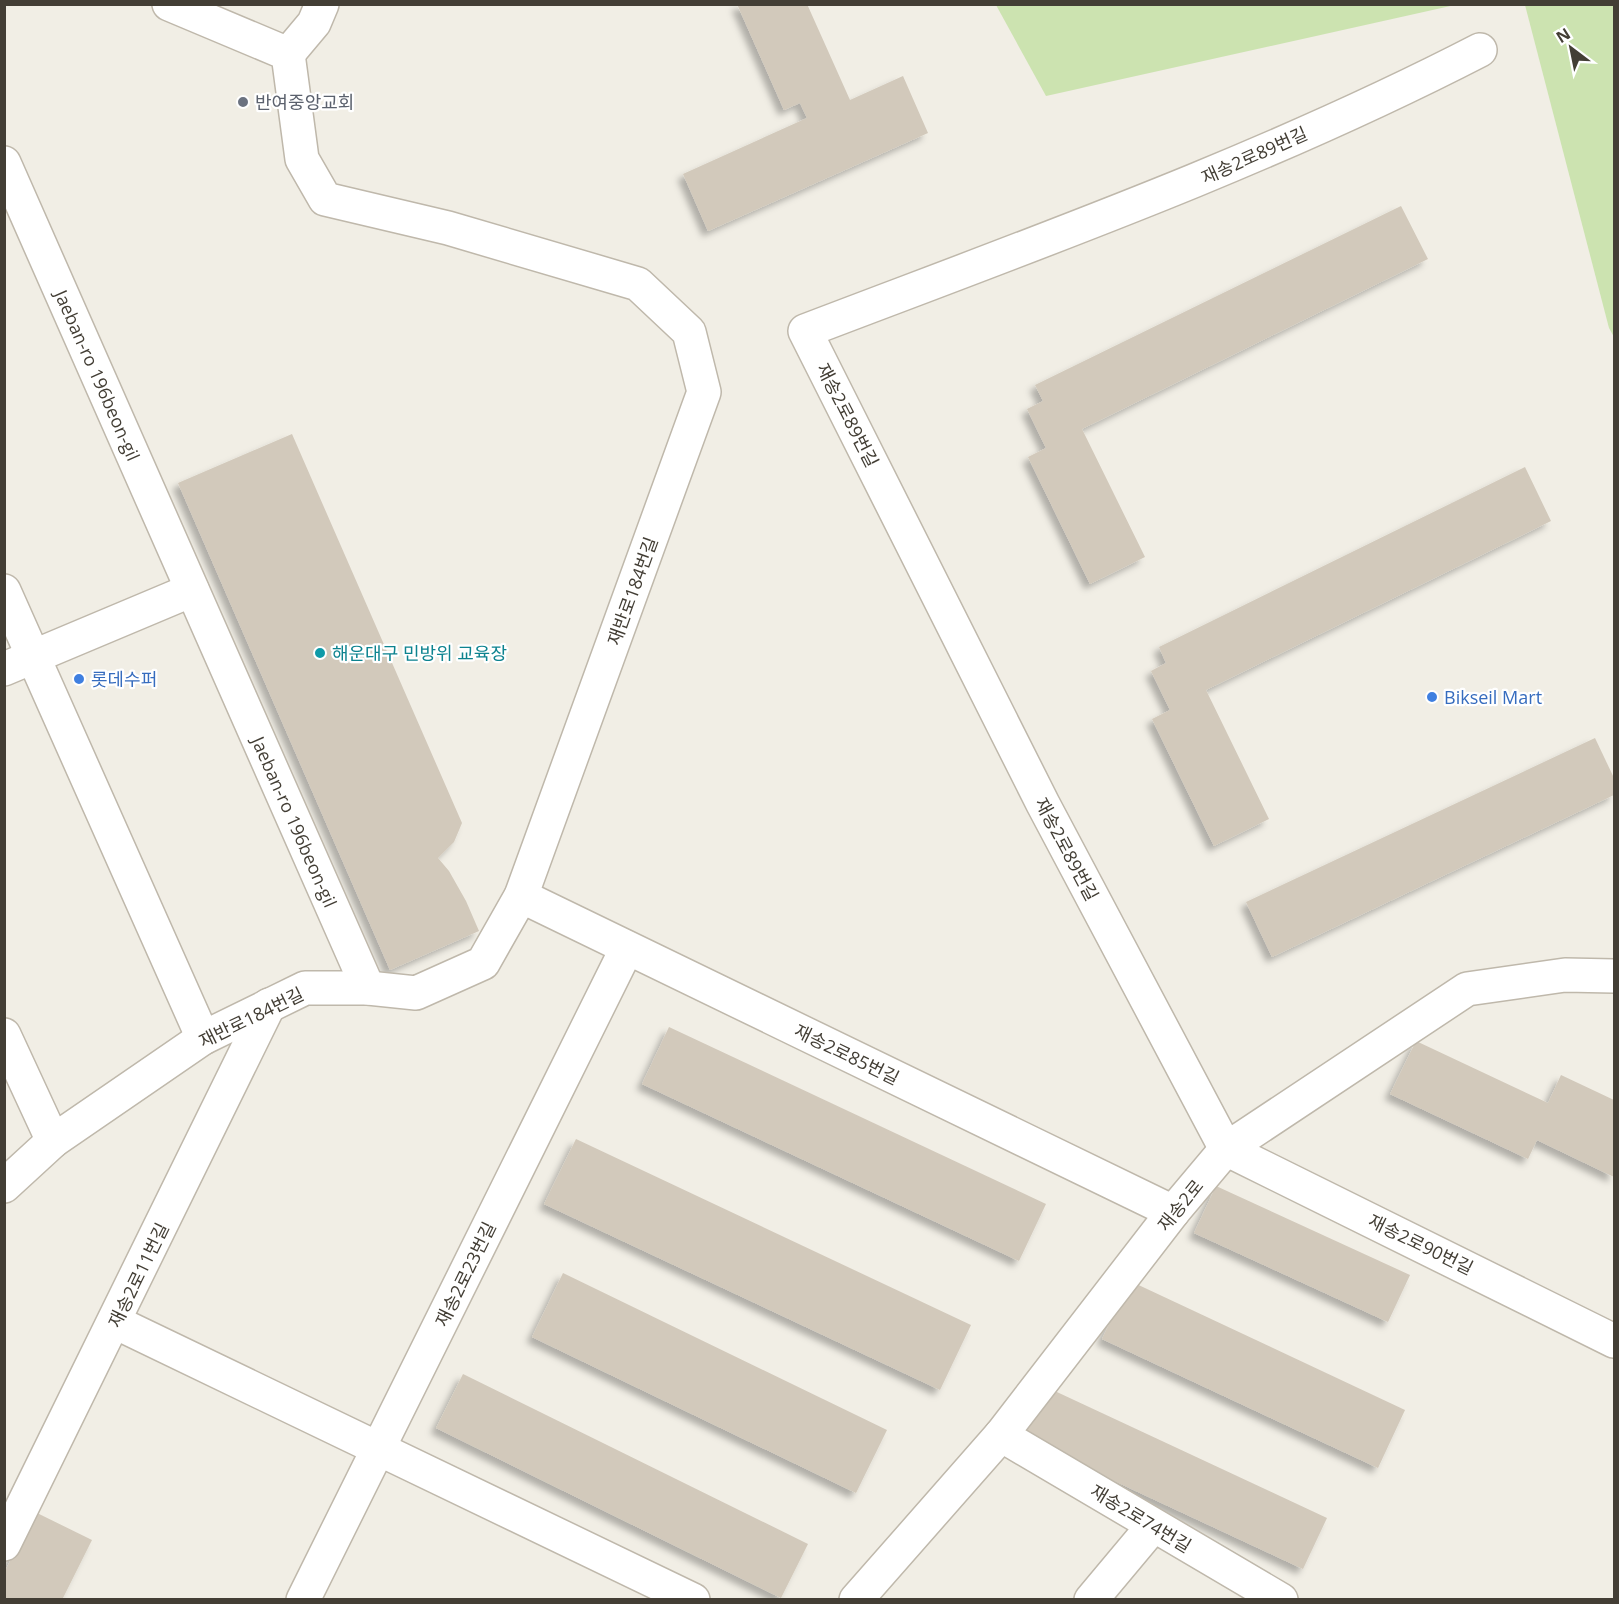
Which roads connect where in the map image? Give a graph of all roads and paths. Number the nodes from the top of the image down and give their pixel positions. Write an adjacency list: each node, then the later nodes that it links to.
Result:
1 (169, 4): 4 (street)
2 (322, 4): 4 (street)
3 (1480, 50): 17 (street, 재송2로89번길)
4 (288, 54): 9 (street, 재반로184번길)
5 (4, 163): 6 (street, Jaeban-ro 196beon-gil)
6 (192, 590): 8 (street); 12 (street, Jaeban-ro 196beon-gil)
7 (4, 591): 8 (street)
8 (19, 663): 15 (street)
9 (521, 896): 10 (street, 재송2로85번길); 12 (street, 재반로184번길)
10 (627, 948): 19 (street, 재송2로85번길); 23 (street, 재송2로23번길)
11 (1614, 976): 17 (street, 재송2로)
12 (368, 988): 13 (street, 재반로184번길)
13 (269, 1005): 15 (street, 재반로184번길); 20 (street, 재송2로11번길)
14 (4, 1035): 16 (street)
15 (203, 1038): 16 (street, 재반로184번길)
16 (53, 1141): 18 (street, 재반로184번길)
17 (1227, 1149): 19 (street, 재송2로); 21 (street, 재송2로90번길)
18 (4, 1186)
19 (1173, 1212): 22 (street, 재송2로)
20 (115, 1322): 23 (street); 25 (street, 재송2로11번길)
21 (1614, 1341)
22 (1001, 1435): 24 (street, 재송2로74번길); 28 (street, 재송2로)
23 (378, 1449): 26 (street, 재송2로23번길); 27 (street)
24 (1153, 1526): 29 (street); 30 (street, 재송2로74번길)
25 (4, 1544)
26 (303, 1599)
27 (693, 1599)
28 (856, 1599)
29 (1091, 1599)
30 (1281, 1599)

